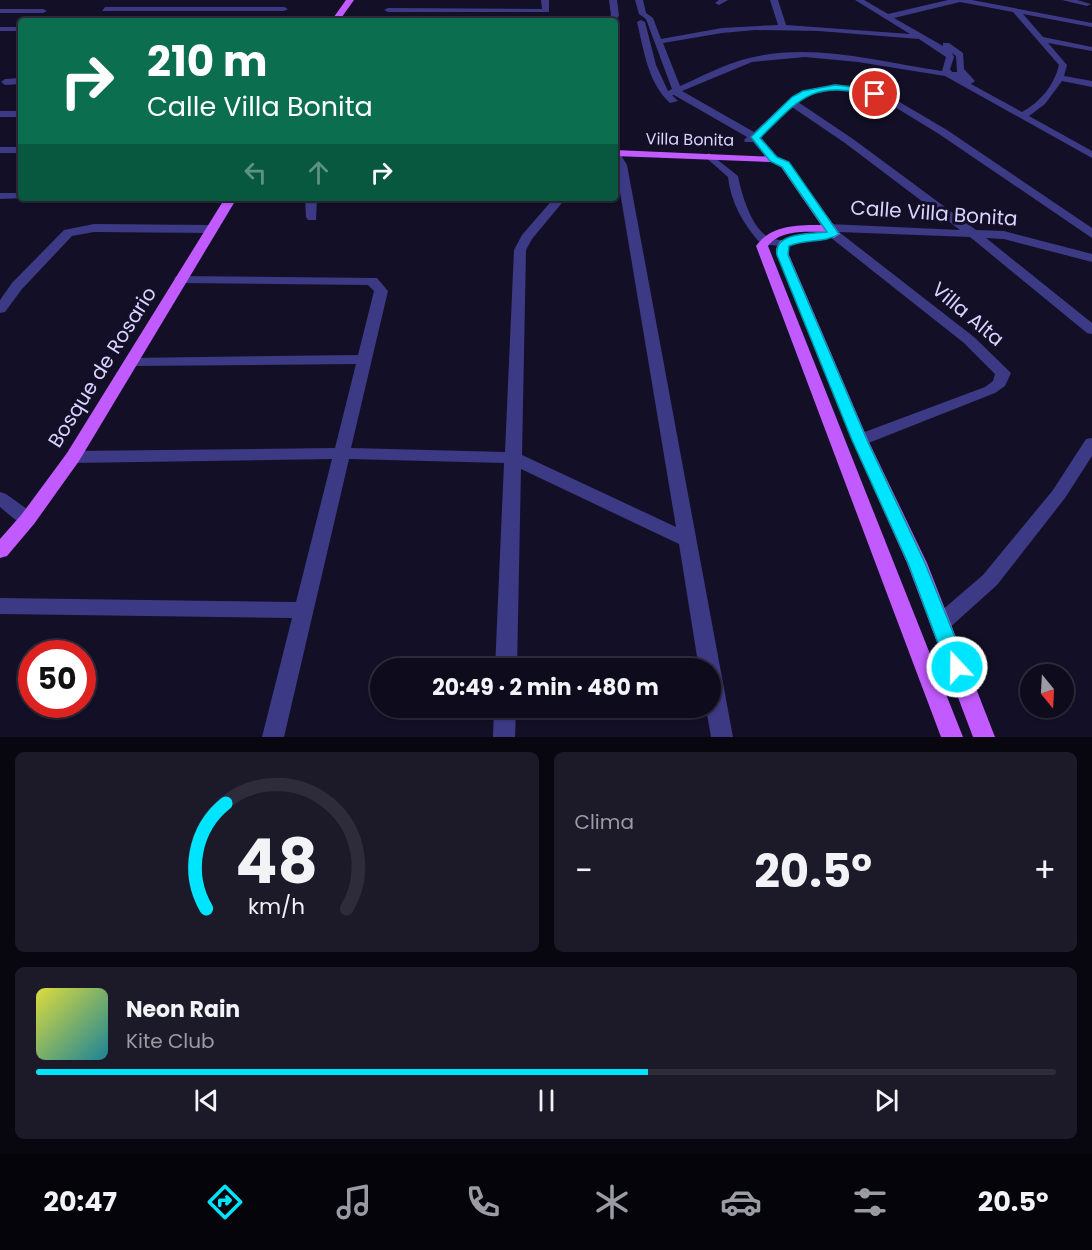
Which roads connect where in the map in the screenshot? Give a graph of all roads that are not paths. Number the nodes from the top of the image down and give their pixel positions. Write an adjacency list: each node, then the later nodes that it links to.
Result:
1 (115, 0): 13 (street)
2 (350, 0): 20 (main road)
3 (391, 0): 14 (street)
4 (545, 0): 14 (street)
5 (614, 0): 22 (street)
6 (639, 0): 18 (street)
7 (775, 0): 24 (street)
8 (859, 0): 19 (street)
9 (871, 0): 19 (street)
10 (958, 0): 15 (street); 19 (street)
11 (1066, 0): 12 (street)
12 (1087, 4)
13 (284, 9)
14 (388, 10): 21 (street)
15 (1015, 10): 23 (street); 28 (street)
16 (0, 11): 17 (street)
17 (43, 11)
18 (643, 14): 29 (street); 38 (street)
19 (892, 16): 27 (street); 32 (street)
20 (337, 18)
21 (385, 18)
22 (613, 18)
23 (1092, 25)
24 (782, 26): 27 (street); 29 (street)
25 (18, 29): 26 (street)
26 (0, 30)
27 (923, 37): 31 (street)
28 (1041, 39): 30 (street); 33 (street)
29 (657, 42): 37 (street)
30 (1092, 49)
31 (949, 75): 32 (street); 37 (street); 42 (street)
32 (965, 76): 42 (street)
33 (1060, 78): 36 (street); 42 (street)
34 (18, 81): 35 (street)
35 (4, 82)
36 (1092, 84)
37 (676, 91): 38 (street); 43 (street)
38 (665, 94): 43 (street)
39 (792, 102): 43 (street); 60 (street); 61 (street)
40 (0, 114): 41 (street)
41 (18, 114)
42 (1025, 114): 44 (street); 48 (street)
43 (756, 141): 51 (street)
44 (1092, 147)
45 (0, 150): 46 (street)
46 (18, 150)
47 (618, 154): 49 (main road, Villa Bonita)
48 (1092, 155)
49 (709, 156): 51 (main road, Villa Bonita); 62 (street)
50 (618, 159): 78 (street)
51 (773, 159): 59 (main road)
52 (0, 196): 53 (street)
53 (18, 196)
54 (229, 201): 58 (main road, Bosque de Rosario)
55 (311, 201): 57 (street)
56 (557, 201): 75 (street)
57 (312, 217)
58 (211, 229): 66 (main road, Bosque de Rosario); 67 (street)
59 (831, 231): 61 (street, Calle Villa Bonita); 62 (main road, Calle Villa Bonita); 63 (main road, Calle Villa Bonita); 71 (street, Villa Alta)
60 (1092, 234)
61 (976, 236): 64 (street, Calle Villa Bonita); 65 (street, Calle Villa Bonita); 68 (street)
62 (765, 241): 63 (street); 90 (main road)
63 (784, 244): 71 (main road)
64 (1092, 258)
65 (1092, 264)
66 (181, 279): 69 (street); 70 (main road, Bosque de Rosario)
67 (0, 309)
68 (1092, 330)
69 (365, 359): 70 (street); 73 (street)
70 (131, 362): 74 (main road, Bosque de Rosario)
71 (860, 440): 82 (main road)
72 (1092, 443): 82 (street)
73 (342, 453): 74 (street); 75 (street); 81 (street)
74 (73, 457): 77 (main road, Bosque de Rosario)
75 (513, 458): 78 (street); 83 (street)
76 (0, 498): 77 (street)
77 (28, 519): 79 (main road, Bosque de Rosario)
78 (687, 540): 84 (street)
79 (0, 551)
80 (0, 606): 81 (street)
81 (304, 610): 87 (street)
82 (940, 624): 91 (main road)
83 (506, 658)
84 (708, 658)
85 (505, 718): 88 (street)
86 (719, 718): 89 (street)
87 (273, 737)
88 (504, 737)
89 (722, 737)
90 (952, 737)
91 (984, 737)

